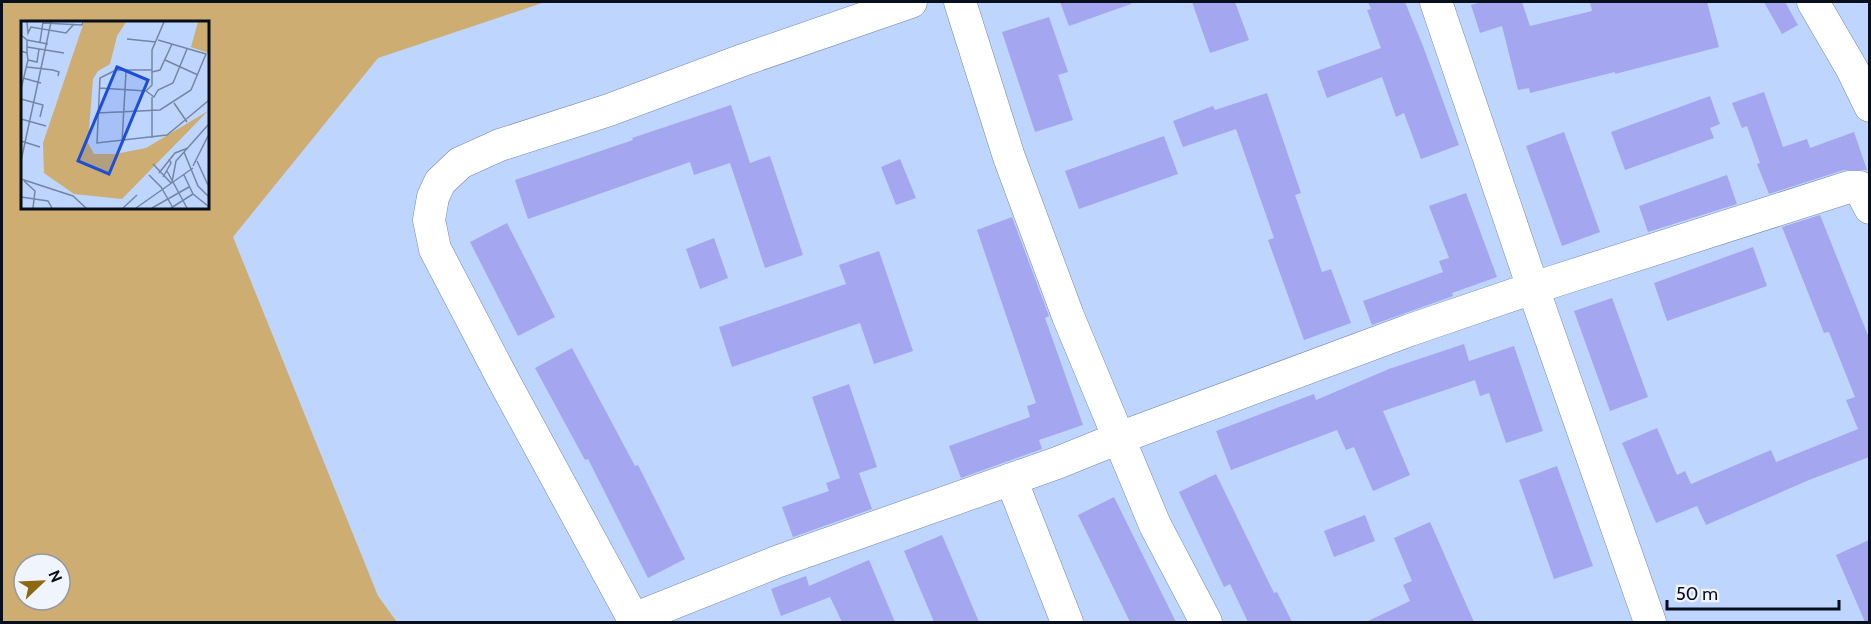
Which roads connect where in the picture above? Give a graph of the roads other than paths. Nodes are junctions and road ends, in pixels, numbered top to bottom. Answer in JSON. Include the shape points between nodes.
{"nodes":[{"id":1,"x":911,"y":2,"type":"edge"},
{"id":2,"x":960,"y":2,"type":"edge"},
{"id":3,"x":1436,"y":2,"type":"edge"},
{"id":4,"x":1813,"y":2,"type":"edge"},
{"id":5,"x":1869,"y":106,"type":"edge"},
{"id":6,"x":1869,"y":208,"type":"edge"},
{"id":7,"x":1533,"y":288,"type":"junction"},
{"id":8,"x":1119,"y":438,"type":"junction"},
{"id":9,"x":1011,"y":479,"type":"junction"},
{"id":10,"x":634,"y":621,"type":"edge"},
{"id":11,"x":1067,"y":622,"type":"edge"},
{"id":12,"x":1206,"y":622,"type":"edge"},
{"id":13,"x":1650,"y":622,"type":"edge"}],
"edges":[{"from":1,"to":10,"type":"street","via":[[500,145],[460,163],[440,182],[433,197],[429,220],[435,249]]},
{"from":2,"to":8,"type":"street","via":[[1009,157],[1068,316]]},
{"from":3,"to":7,"type":"street"},
{"from":4,"to":5,"type":"street"},
{"from":6,"to":7,"type":"street","via":[[1859,187],[1849,187]]},
{"from":7,"to":8,"type":"street"},
{"from":7,"to":13,"type":"street"},
{"from":8,"to":9,"type":"street"},
{"from":8,"to":12,"type":"street","via":[[1155,525]]},
{"from":9,"to":10,"type":"street","via":[[780,561]]},
{"from":9,"to":11,"type":"street"}]}
